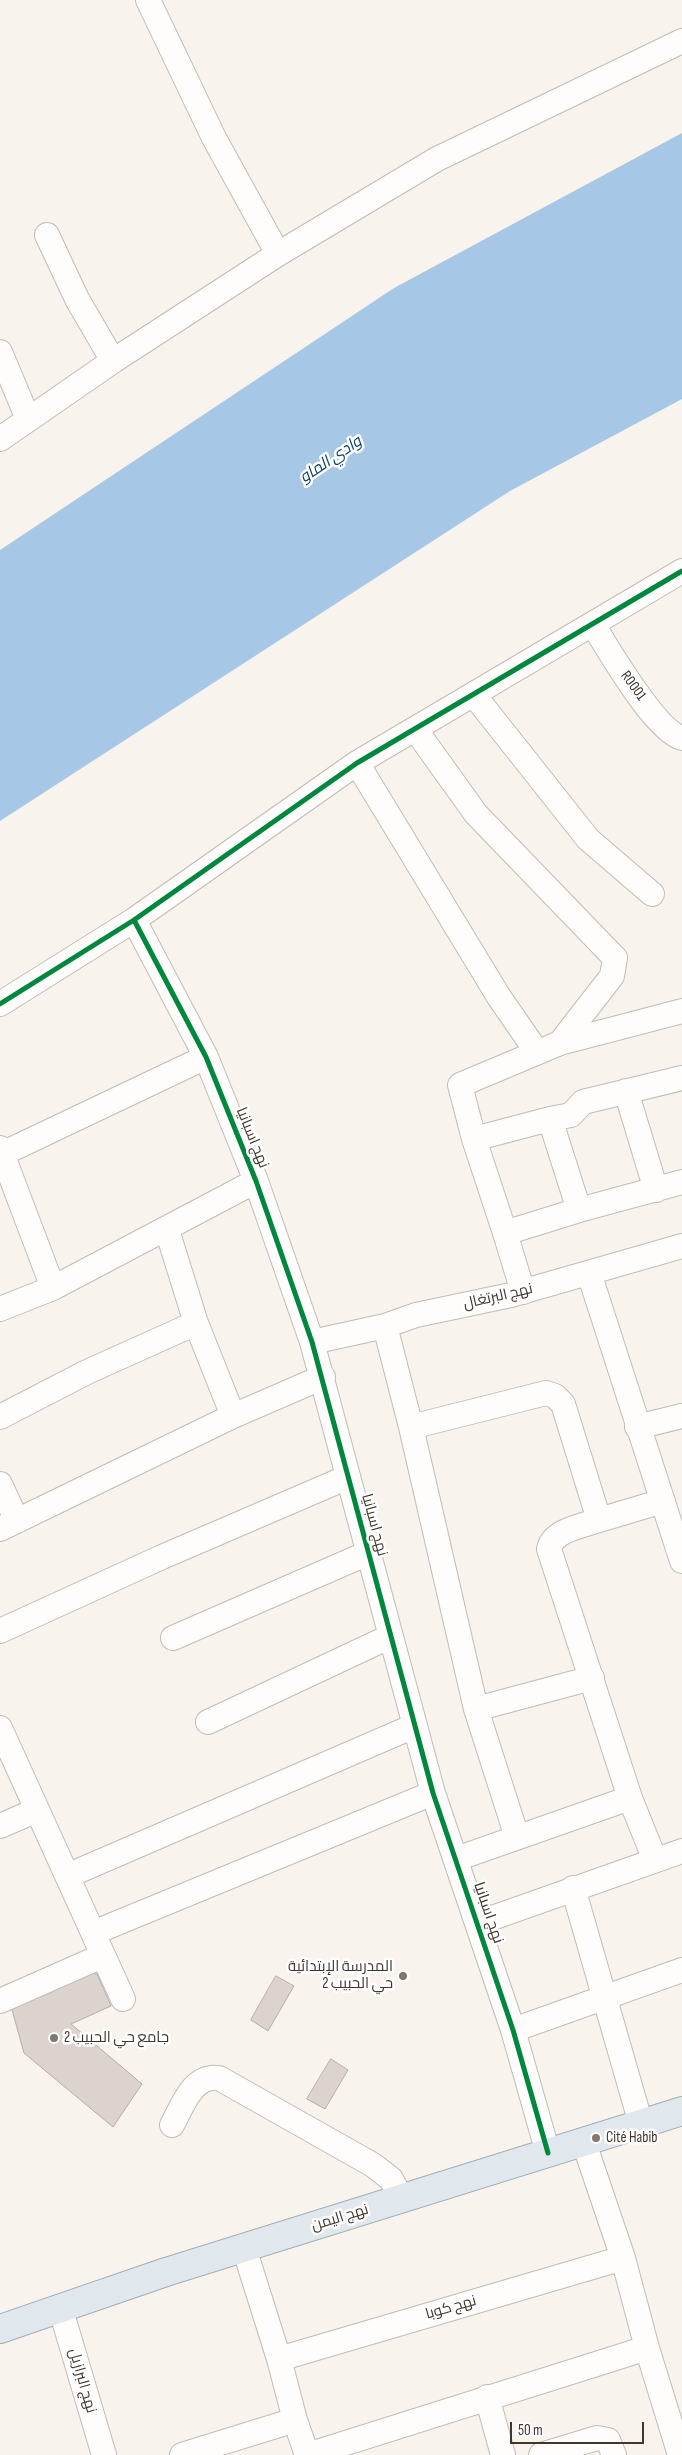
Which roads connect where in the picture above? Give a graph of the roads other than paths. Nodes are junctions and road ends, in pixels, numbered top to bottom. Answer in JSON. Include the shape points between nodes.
{"nodes":[{"id":1,"x":148,"y":0,"type":"edge"},
{"id":2,"x":682,"y":41,"type":"edge"},
{"id":3,"x":48,"y":235,"type":"dead end"},
{"id":4,"x":278,"y":254,"type":"junction"},
{"id":5,"x":0,"y":352,"type":"edge"},
{"id":6,"x":113,"y":361,"type":"junction"},
{"id":7,"x":28,"y":418,"type":"junction"},
{"id":8,"x":0,"y":439,"type":"edge"},
{"id":9,"x":682,"y":571,"type":"edge"},
{"id":10,"x":593,"y":626,"type":"junction"},
{"id":11,"x":474,"y":695,"type":"junction"},
{"id":12,"x":415,"y":730,"type":"junction"},
{"id":13,"x":682,"y":738,"type":"edge"},
{"id":14,"x":357,"y":763,"type":"junction"},
{"id":15,"x":652,"y":894,"type":"dead end"},
{"id":16,"x":134,"y":920,"type":"junction"},
{"id":17,"x":0,"y":1004,"type":"edge"},
{"id":18,"x":682,"y":1011,"type":"edge"},
{"id":19,"x":560,"y":1043,"type":"junction"},
{"id":20,"x":537,"y":1052,"type":"junction"},
{"id":21,"x":206,"y":1056,"type":"junction"},
{"id":22,"x":682,"y":1078,"type":"edge"},
{"id":23,"x":626,"y":1091,"type":"junction"},
{"id":24,"x":550,"y":1119,"type":"junction"},
{"id":25,"x":474,"y":1139,"type":"junction"},
{"id":26,"x":1,"y":1151,"type":"edge"},
{"id":27,"x":256,"y":1181,"type":"junction"},
{"id":28,"x":682,"y":1182,"type":"edge"},
{"id":29,"x":656,"y":1190,"type":"junction"},
{"id":30,"x":579,"y":1210,"type":"junction"},
{"id":31,"x":167,"y":1230,"type":"junction"},
{"id":32,"x":505,"y":1233,"type":"junction"},
{"id":33,"x":682,"y":1246,"type":"edge"},
{"id":34,"x":589,"y":1273,"type":"junction"},
{"id":35,"x":52,"y":1288,"type":"junction"},
{"id":36,"x":523,"y":1292,"type":"junction"},
{"id":37,"x":0,"y":1309,"type":"edge"},
{"id":38,"x":196,"y":1323,"type":"junction"},
{"id":39,"x":385,"y":1326,"type":"junction"},
{"id":40,"x":312,"y":1342,"type":"junction"},
{"id":41,"x":322,"y":1377,"type":"junction"},
{"id":42,"x":233,"y":1416,"type":"junction"},
{"id":43,"x":682,"y":1416,"type":"edge"},
{"id":44,"x":0,"y":1417,"type":"edge"},
{"id":45,"x":410,"y":1427,"type":"junction"},
{"id":46,"x":638,"y":1427,"type":"junction"},
{"id":47,"x":348,"y":1478,"type":"junction"},
{"id":48,"x":0,"y":1484,"type":"edge"},
{"id":49,"x":663,"y":1501,"type":"junction"},
{"id":50,"x":599,"y":1520,"type":"junction"},
{"id":51,"x":9,"y":1525,"type":"edge"},
{"id":52,"x":368,"y":1553,"type":"junction"},
{"id":53,"x":682,"y":1561,"type":"edge"},
{"id":54,"x":0,"y":1631,"type":"edge"},
{"id":55,"x":391,"y":1636,"type":"junction"},
{"id":56,"x":173,"y":1638,"type":"dead end"},
{"id":57,"x":592,"y":1678,"type":"junction"},
{"id":58,"x":476,"y":1710,"type":"junction"},
{"id":59,"x":208,"y":1722,"type":"dead end"},
{"id":60,"x":414,"y":1726,"type":"junction"},
{"id":61,"x":0,"y":1728,"type":"edge"},
{"id":62,"x":433,"y":1792,"type":"junction"},
{"id":63,"x":630,"y":1798,"type":"junction"},
{"id":64,"x":37,"y":1810,"type":"junction"},
{"id":65,"x":0,"y":1826,"type":"edge"},
{"id":66,"x":517,"y":1837,"type":"junction"},
{"id":67,"x":682,"y":1852,"type":"edge"},
{"id":68,"x":456,"y":1859,"type":"junction"},
{"id":69,"x":655,"y":1860,"type":"junction"},
{"id":70,"x":67,"y":1876,"type":"junction"},
{"id":71,"x":573,"y":1888,"type":"junction"},
{"id":72,"x":478,"y":1922,"type":"junction"},
{"id":73,"x":93,"y":1933,"type":"junction"},
{"id":74,"x":102,"y":1956,"type":"junction"},
{"id":75,"x":682,"y":1970,"type":"edge"},
{"id":76,"x":604,"y":1996,"type":"junction"},
{"id":77,"x":1,"y":1997,"type":"edge"},
{"id":78,"x":123,"y":1999,"type":"dead end"},
{"id":79,"x":513,"y":2030,"type":"junction"},
{"id":80,"x":682,"y":2110,"type":"edge"},
{"id":81,"x":641,"y":2124,"type":"junction"},
{"id":82,"x":172,"y":2125,"type":"dead end"},
{"id":83,"x":584,"y":2143,"type":"junction"},
{"id":84,"x":548,"y":2153,"type":"junction"},
{"id":85,"x":402,"y":2199,"type":"junction"},
{"id":86,"x":244,"y":2248,"type":"junction"},
{"id":87,"x":623,"y":2258,"type":"junction"},
{"id":88,"x":60,"y":2307,"type":"junction"},
{"id":89,"x":0,"y":2328,"type":"edge"},
{"id":90,"x":647,"y":2348,"type":"junction"},
{"id":91,"x":279,"y":2359,"type":"junction"},
{"id":92,"x":488,"y":2397,"type":"junction"},
{"id":93,"x":295,"y":2420,"type":"junction"},
{"id":94,"x":104,"y":2455,"type":"edge"},
{"id":95,"x":182,"y":2455,"type":"edge"},
{"id":96,"x":308,"y":2455,"type":"edge"},
{"id":97,"x":503,"y":2455,"type":"edge"},
{"id":98,"x":540,"y":2455,"type":"edge"},
{"id":99,"x":614,"y":2455,"type":"edge"},
{"id":100,"x":680,"y":2455,"type":"edge"}],
"edges":[{"from":1,"to":4,"type":"street","via":[[214,138]]},
{"from":2,"to":4,"type":"street","via":[[437,159]]},
{"from":3,"to":6,"type":"street","via":[[77,300]]},
{"from":4,"to":6,"type":"street"},
{"from":5,"to":7,"type":"street"},
{"from":6,"to":7,"type":"street"},
{"from":7,"to":8,"type":"street"},
{"from":9,"to":10,"type":"street"},
{"from":10,"to":11,"type":"street"},
{"from":10,"to":13,"type":"street","name":"R0001","via":[[641,698],[672,734]]},
{"from":11,"to":12,"type":"street"},
{"from":11,"to":15,"type":"street","via":[[588,840]]},
{"from":12,"to":14,"type":"street"},
{"from":12,"to":19,"type":"street","via":[[476,814],[615,958],[612,976]]},
{"from":14,"to":16,"type":"street"},
{"from":14,"to":20,"type":"street","via":[[499,997]]},
{"from":16,"to":17,"type":"street"},
{"from":16,"to":21,"type":"street","name":"نهج اسبانيا"},
{"from":18,"to":19,"type":"street"},
{"from":19,"to":20,"type":"street"},
{"from":20,"to":25,"type":"street","via":[[460,1085]]},
{"from":21,"to":26,"type":"street"},
{"from":21,"to":27,"type":"street","name":"نهج اسبانيا"},
{"from":22,"to":23,"type":"street"},
{"from":23,"to":24,"type":"street","via":[[583,1102],[571,1115]]},
{"from":23,"to":29,"type":"street"},
{"from":24,"to":25,"type":"street"},
{"from":24,"to":30,"type":"street"},
{"from":25,"to":32,"type":"street"},
{"from":26,"to":35,"type":"street"},
{"from":27,"to":31,"type":"street"},
{"from":27,"to":40,"type":"street","name":"نهج اسبانيا"},
{"from":28,"to":29,"type":"street"},
{"from":29,"to":30,"type":"street"},
{"from":30,"to":32,"type":"street"},
{"from":31,"to":35,"type":"street"},
{"from":31,"to":38,"type":"street"},
{"from":32,"to":36,"type":"street"},
{"from":33,"to":34,"type":"street","name":"نهج البرتغال"},
{"from":34,"to":36,"type":"street","name":"نهج البرتغال"},
{"from":34,"to":46,"type":"street"},
{"from":35,"to":37,"type":"street"},
{"from":36,"to":39,"type":"street","name":"نهج البرتغال"},
{"from":38,"to":42,"type":"street"},
{"from":38,"to":44,"type":"street","via":[[87,1372]]},
{"from":39,"to":40,"type":"street","name":"نهج البرتغال"},
{"from":39,"to":45,"type":"street"},
{"from":40,"to":41,"type":"street","name":"نهج اسبانيا"},
{"from":41,"to":42,"type":"street"},
{"from":41,"to":47,"type":"street","name":"نهج اسبانيا"},
{"from":42,"to":51,"type":"street"},
{"from":43,"to":46,"type":"street"},
{"from":45,"to":50,"type":"street","via":[[546,1393],[555,1396],[563,1404]]},
{"from":45,"to":58,"type":"street"},
{"from":46,"to":49,"type":"street"},
{"from":47,"to":52,"type":"street","name":"نهج اسبانيا"},
{"from":47,"to":54,"type":"street","via":[[162,1557]]},
{"from":48,"to":51,"type":"street"},
{"from":49,"to":50,"type":"street"},
{"from":49,"to":53,"type":"street"},
{"from":50,"to":57,"type":"street","via":[[557,1535],[549,1549]]},
{"from":52,"to":55,"type":"street","name":"نهج اسبانيا"},
{"from":52,"to":56,"type":"street"},
{"from":55,"to":59,"type":"street"},
{"from":55,"to":60,"type":"street","name":"نهج اسبانيا"},
{"from":57,"to":58,"type":"street"},
{"from":57,"to":63,"type":"street"},
{"from":58,"to":66,"type":"street"},
{"from":60,"to":62,"type":"street","name":"نهج اسبانيا"},
{"from":60,"to":70,"type":"street"},
{"from":61,"to":64,"type":"street"},
{"from":62,"to":68,"type":"street","name":"نهج اسبانيا"},
{"from":62,"to":73,"type":"street"},
{"from":63,"to":66,"type":"street"},
{"from":63,"to":69,"type":"street"},
{"from":64,"to":65,"type":"street"},
{"from":64,"to":70,"type":"street"},
{"from":66,"to":68,"type":"street"},
{"from":67,"to":69,"type":"street"},
{"from":68,"to":72,"type":"street","name":"نهج اسبانيا"},
{"from":69,"to":71,"type":"street"},
{"from":70,"to":73,"type":"street"},
{"from":71,"to":72,"type":"street"},
{"from":71,"to":76,"type":"street"},
{"from":72,"to":79,"type":"street","name":"نهج اسبانيا"},
{"from":73,"to":74,"type":"street"},
{"from":74,"to":77,"type":"street"},
{"from":74,"to":78,"type":"street"},
{"from":75,"to":76,"type":"street"},
{"from":76,"to":79,"type":"street"},
{"from":76,"to":81,"type":"street"},
{"from":79,"to":84,"type":"street","name":"نهج اسبانيا"},
{"from":80,"to":81,"type":"main road","name":"نهج اليمن"},
{"from":81,"to":83,"type":"main road","name":"نهج اليمن"},
{"from":82,"to":85,"type":"street","via":[[196,2084],[207,2078],[220,2078],[374,2165],[391,2180]]},
{"from":83,"to":84,"type":"main road","name":"نهج اليمن"},
{"from":83,"to":87,"type":"street"},
{"from":84,"to":85,"type":"main road","name":"نهج اليمن"},
{"from":85,"to":86,"type":"main road","name":"نهج اليمن"},
{"from":86,"to":88,"type":"main road","name":"نهج اليمن"},
{"from":86,"to":91,"type":"street"},
{"from":87,"to":90,"type":"street"},
{"from":87,"to":91,"type":"street","name":"نهج كوبا"},
{"from":88,"to":89,"type":"main road","name":"نهج اليمن"},
{"from":88,"to":94,"type":"street","name":"نهج البرازيل"},
{"from":90,"to":92,"type":"street"},
{"from":90,"to":100,"type":"street"},
{"from":91,"to":93,"type":"street"},
{"from":92,"to":96,"type":"street"},
{"from":92,"to":97,"type":"street"},
{"from":93,"to":95,"type":"street"},
{"from":93,"to":96,"type":"street"},
{"from":98,"to":99,"type":"street","via":[[597,2438],[608,2440]]}]}
